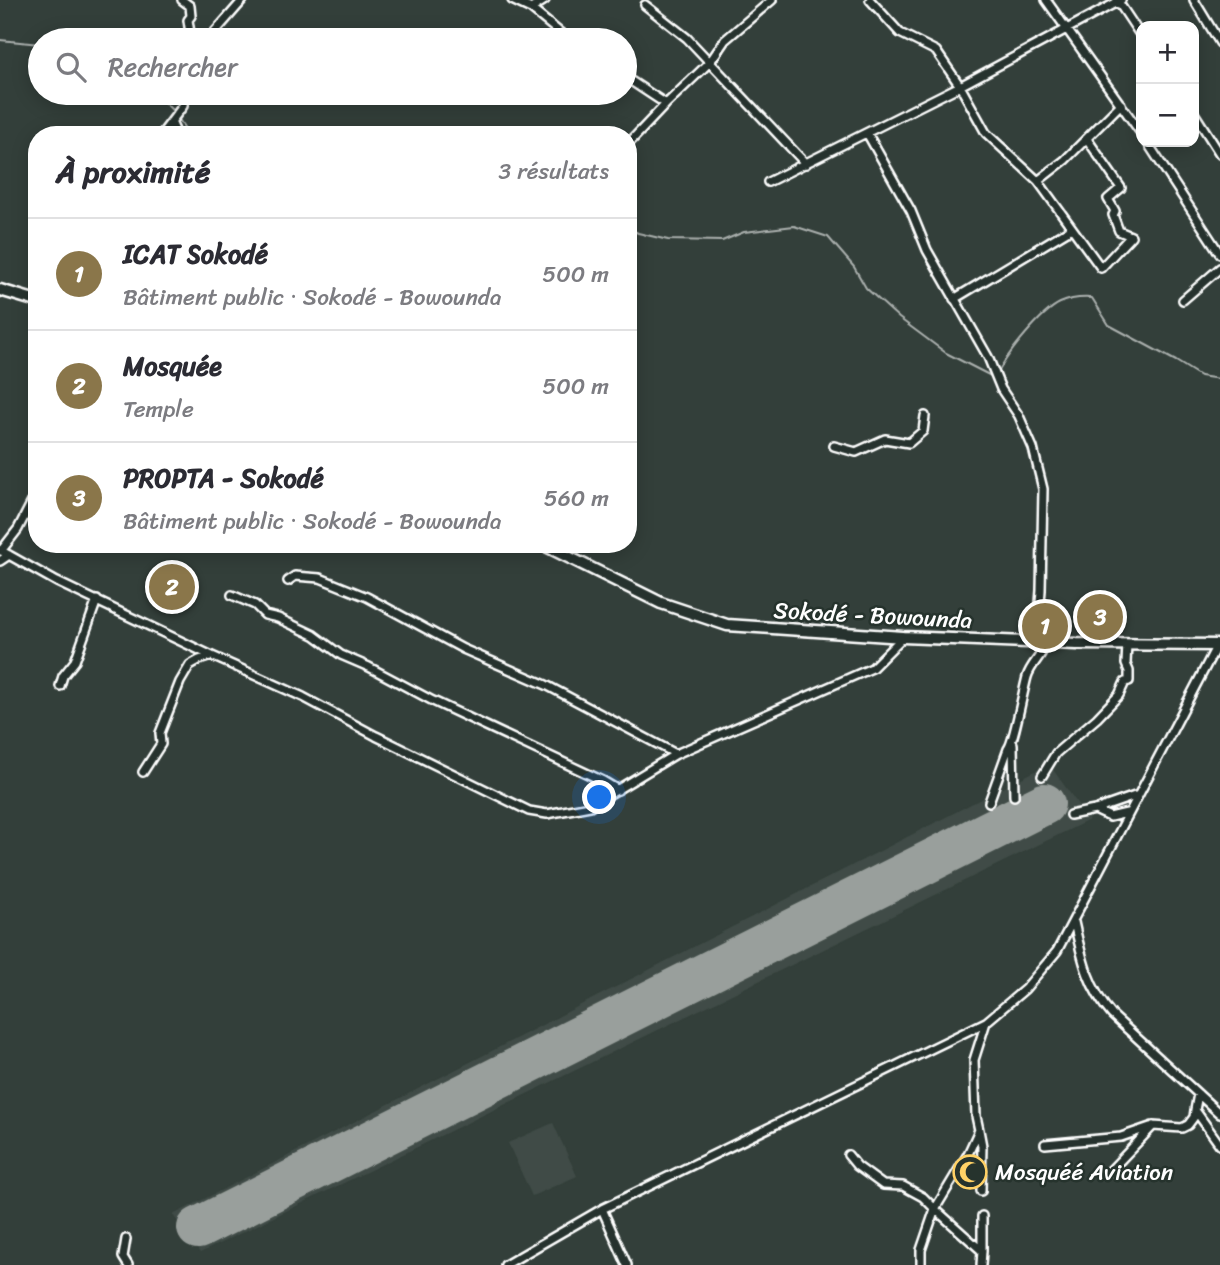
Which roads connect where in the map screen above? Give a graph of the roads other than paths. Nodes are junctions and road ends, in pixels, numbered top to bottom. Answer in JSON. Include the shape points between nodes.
{"nodes":[{"id":1,"x":182,"y":0,"type":"edge"},
{"id":2,"x":243,"y":0,"type":"edge"},
{"id":3,"x":512,"y":0,"type":"edge"},
{"id":4,"x":545,"y":0,"type":"edge"},
{"id":5,"x":772,"y":0,"type":"edge"},
{"id":6,"x":870,"y":0,"type":"edge"},
{"id":7,"x":1046,"y":0,"type":"edge"},
{"id":8,"x":1194,"y":0,"type":"edge"},
{"id":9,"x":1118,"y":1,"type":"edge"},
{"id":10,"x":645,"y":5,"type":"dead end"},
{"id":11,"x":531,"y":9,"type":"junction"},
{"id":12,"x":189,"y":28,"type":"edge"},
{"id":13,"x":218,"y":28,"type":"edge"},
{"id":14,"x":554,"y":28,"type":"edge"},
{"id":15,"x":1136,"y":28,"type":"edge"},
{"id":16,"x":1066,"y":29,"type":"junction"},
{"id":17,"x":1220,"y":43,"type":"edge"},
{"id":18,"x":710,"y":62,"type":"junction"},
{"id":19,"x":637,"y":85,"type":"edge"},
{"id":20,"x":960,"y":86,"type":"junction"},
{"id":21,"x":666,"y":104,"type":"junction"},
{"id":22,"x":1122,"y":104,"type":"junction"},
{"id":23,"x":183,"y":105,"type":"edge"},
{"id":24,"x":1199,"y":121,"type":"edge"},
{"id":25,"x":171,"y":122,"type":"junction"},
{"id":26,"x":1136,"y":125,"type":"edge"},
{"id":27,"x":168,"y":126,"type":"edge"},
{"id":28,"x":173,"y":126,"type":"edge"},
{"id":29,"x":867,"y":133,"type":"junction"},
{"id":30,"x":637,"y":135,"type":"edge"},
{"id":31,"x":1087,"y":139,"type":"junction"},
{"id":32,"x":1150,"y":147,"type":"edge"},
{"id":33,"x":1220,"y":154,"type":"edge"},
{"id":34,"x":806,"y":164,"type":"junction"},
{"id":35,"x":1038,"y":181,"type":"junction"},
{"id":36,"x":768,"y":182,"type":"dead end"},
{"id":37,"x":1072,"y":228,"type":"junction"},
{"id":38,"x":1220,"y":254,"type":"edge"},
{"id":39,"x":1220,"y":268,"type":"edge"},
{"id":40,"x":0,"y":290,"type":"edge"},
{"id":41,"x":28,"y":298,"type":"edge"},
{"id":42,"x":954,"y":299,"type":"junction"},
{"id":43,"x":1183,"y":300,"type":"dead end"},
{"id":44,"x":925,"y":416,"type":"dead end"},
{"id":45,"x":834,"y":446,"type":"dead end"},
{"id":46,"x":28,"y":510,"type":"edge"},
{"id":47,"x":2,"y":547,"type":"edge"},
{"id":48,"x":560,"y":553,"type":"edge"},
{"id":49,"x":9,"y":555,"type":"junction"},
{"id":50,"x":0,"y":561,"type":"edge"},
{"id":51,"x":288,"y":580,"type":"dead end"},
{"id":52,"x":232,"y":595,"type":"dead end"},
{"id":53,"x":97,"y":600,"type":"junction"},
{"id":54,"x":903,"y":637,"type":"junction"},
{"id":55,"x":1041,"y":643,"type":"junction"},
{"id":56,"x":1127,"y":644,"type":"junction"},
{"id":57,"x":1218,"y":645,"type":"edge"},
{"id":58,"x":212,"y":656,"type":"junction"},
{"id":59,"x":60,"y":686,"type":"dead end"},
{"id":60,"x":1013,"y":743,"type":"junction"},
{"id":61,"x":676,"y":754,"type":"junction"},
{"id":62,"x":143,"y":772,"type":"dead end"},
{"id":63,"x":1042,"y":776,"type":"dead end"},
{"id":64,"x":618,"y":790,"type":"junction"},
{"id":65,"x":1014,"y":796,"type":"dead end"},
{"id":66,"x":1136,"y":796,"type":"junction"},
{"id":67,"x":989,"y":802,"type":"dead end"},
{"id":68,"x":1095,"y":810,"type":"junction"},
{"id":69,"x":1127,"y":813,"type":"junction"},
{"id":70,"x":1070,"y":815,"type":"dead end"},
{"id":71,"x":1074,"y":922,"type":"junction"},
{"id":72,"x":986,"y":1021,"type":"junction"},
{"id":73,"x":1198,"y":1094,"type":"junction"},
{"id":74,"x":1195,"y":1110,"type":"junction"},
{"id":75,"x":1220,"y":1114,"type":"edge"},
{"id":76,"x":1153,"y":1126,"type":"junction"},
{"id":77,"x":979,"y":1130,"type":"junction"},
{"id":78,"x":1045,"y":1144,"type":"dead end"},
{"id":79,"x":1220,"y":1145,"type":"edge"},
{"id":80,"x":848,"y":1155,"type":"dead end"},
{"id":81,"x":1110,"y":1171,"type":"dead end"},
{"id":82,"x":981,"y":1191,"type":"dead end"},
{"id":83,"x":602,"y":1209,"type":"junction"},
{"id":84,"x":935,"y":1209,"type":"junction"},
{"id":85,"x":982,"y":1216,"type":"dead end"},
{"id":86,"x":126,"y":1239,"type":"dead end"},
{"id":87,"x":982,"y":1251,"type":"junction"},
{"id":88,"x":128,"y":1265,"type":"edge"},
{"id":89,"x":505,"y":1265,"type":"edge"},
{"id":90,"x":626,"y":1265,"type":"edge"},
{"id":91,"x":921,"y":1265,"type":"edge"},
{"id":92,"x":981,"y":1265,"type":"edge"}],
"edges":[{"from":1,"to":12,"type":"street","via":[[190,6]]},
{"from":2,"to":13,"type":"street"},
{"from":3,"to":11,"type":"street"},
{"from":4,"to":11,"type":"street"},
{"from":5,"to":18,"type":"street","via":[[725,40]]},
{"from":6,"to":20,"type":"street","via":[[900,33],[936,51]]},
{"from":7,"to":16,"type":"street"},
{"from":8,"to":17,"type":"street"},
{"from":9,"to":15,"type":"street"},
{"from":9,"to":16,"type":"street"},
{"from":10,"to":18,"type":"street"},
{"from":11,"to":14,"type":"street"},
{"from":16,"to":20,"type":"street"},
{"from":16,"to":22,"type":"street"},
{"from":18,"to":21,"type":"street"},
{"from":18,"to":34,"type":"street"},
{"from":19,"to":21,"type":"street"},
{"from":20,"to":29,"type":"street"},
{"from":20,"to":35,"type":"street","via":[[986,133]]},
{"from":21,"to":30,"type":"street"},
{"from":22,"to":26,"type":"street"},
{"from":22,"to":31,"type":"street"},
{"from":23,"to":25,"type":"street"},
{"from":24,"to":33,"type":"street"},
{"from":25,"to":27,"type":"street"},
{"from":25,"to":28,"type":"street"},
{"from":29,"to":34,"type":"street"},
{"from":29,"to":42,"type":"street"},
{"from":31,"to":35,"type":"street"},
{"from":31,"to":37,"type":"street","via":[[1121,188],[1108,199],[1119,231],[1131,236],[1101,268]]},
{"from":32,"to":38,"type":"street"},
{"from":34,"to":36,"type":"street"},
{"from":35,"to":37,"type":"street"},
{"from":37,"to":42,"type":"street"},
{"from":39,"to":43,"type":"street"},
{"from":40,"to":41,"type":"main road"},
{"from":42,"to":55,"type":"street","via":[[1033,448],[1043,489]]},
{"from":44,"to":45,"type":"street","via":[[923,430],[909,443],[885,439],[856,452]]},
{"from":46,"to":47,"type":"street"},
{"from":47,"to":49,"type":"street"},
{"from":48,"to":54,"type":"main road","name":"Sokodé - Bowounda","via":[[661,603],[727,625]]},
{"from":49,"to":50,"type":"street"},
{"from":49,"to":53,"type":"street"},
{"from":51,"to":61,"type":"street","via":[[295,576],[320,578],[368,597]]},
{"from":52,"to":64,"type":"street","via":[[265,615],[314,635],[341,655]]},
{"from":53,"to":58,"type":"street"},
{"from":53,"to":59,"type":"street","via":[[75,661]]},
{"from":54,"to":55,"type":"main road","name":"Sokodé - Bowounda"},
{"from":54,"to":61,"type":"street","via":[[872,668]]},
{"from":55,"to":56,"type":"main road","name":"Sokodé - Bowounda"},
{"from":55,"to":60,"type":"street","via":[[1045,649],[1030,667]]},
{"from":56,"to":57,"type":"main road","name":"Sokodé - Bowounda"},
{"from":56,"to":63,"type":"street","via":[[1129,681],[1097,718],[1056,753]]},
{"from":57,"to":66,"type":"street"},
{"from":58,"to":62,"type":"street","via":[[190,665],[162,724],[161,744]]},
{"from":58,"to":64,"type":"street","via":[[529,811],[547,814],[590,806]]},
{"from":60,"to":65,"type":"street"},
{"from":60,"to":67,"type":"street"},
{"from":61,"to":64,"type":"street"},
{"from":66,"to":68,"type":"street"},
{"from":66,"to":69,"type":"street"},
{"from":68,"to":69,"type":"street","via":[[1110,817]]},
{"from":68,"to":70,"type":"street"},
{"from":69,"to":71,"type":"street"},
{"from":71,"to":72,"type":"street","via":[[1025,989]]},
{"from":71,"to":73,"type":"street","via":[[1097,998]]},
{"from":72,"to":77,"type":"street","via":[[975,1060]]},
{"from":72,"to":83,"type":"street"},
{"from":73,"to":74,"type":"street"},
{"from":73,"to":75,"type":"street"},
{"from":74,"to":76,"type":"street","via":[[1182,1128]]},
{"from":74,"to":79,"type":"street"},
{"from":76,"to":78,"type":"street","via":[[1121,1137]]},
{"from":76,"to":81,"type":"street"},
{"from":77,"to":82,"type":"street"},
{"from":77,"to":84,"type":"street"},
{"from":80,"to":84,"type":"street","via":[[883,1185],[903,1186]]},
{"from":83,"to":89,"type":"street"},
{"from":83,"to":90,"type":"street"},
{"from":84,"to":87,"type":"street"},
{"from":84,"to":91,"type":"street","via":[[921,1250]]},
{"from":85,"to":87,"type":"street"},
{"from":86,"to":88,"type":"street","via":[[123,1257]]},
{"from":87,"to":92,"type":"street"}]}
